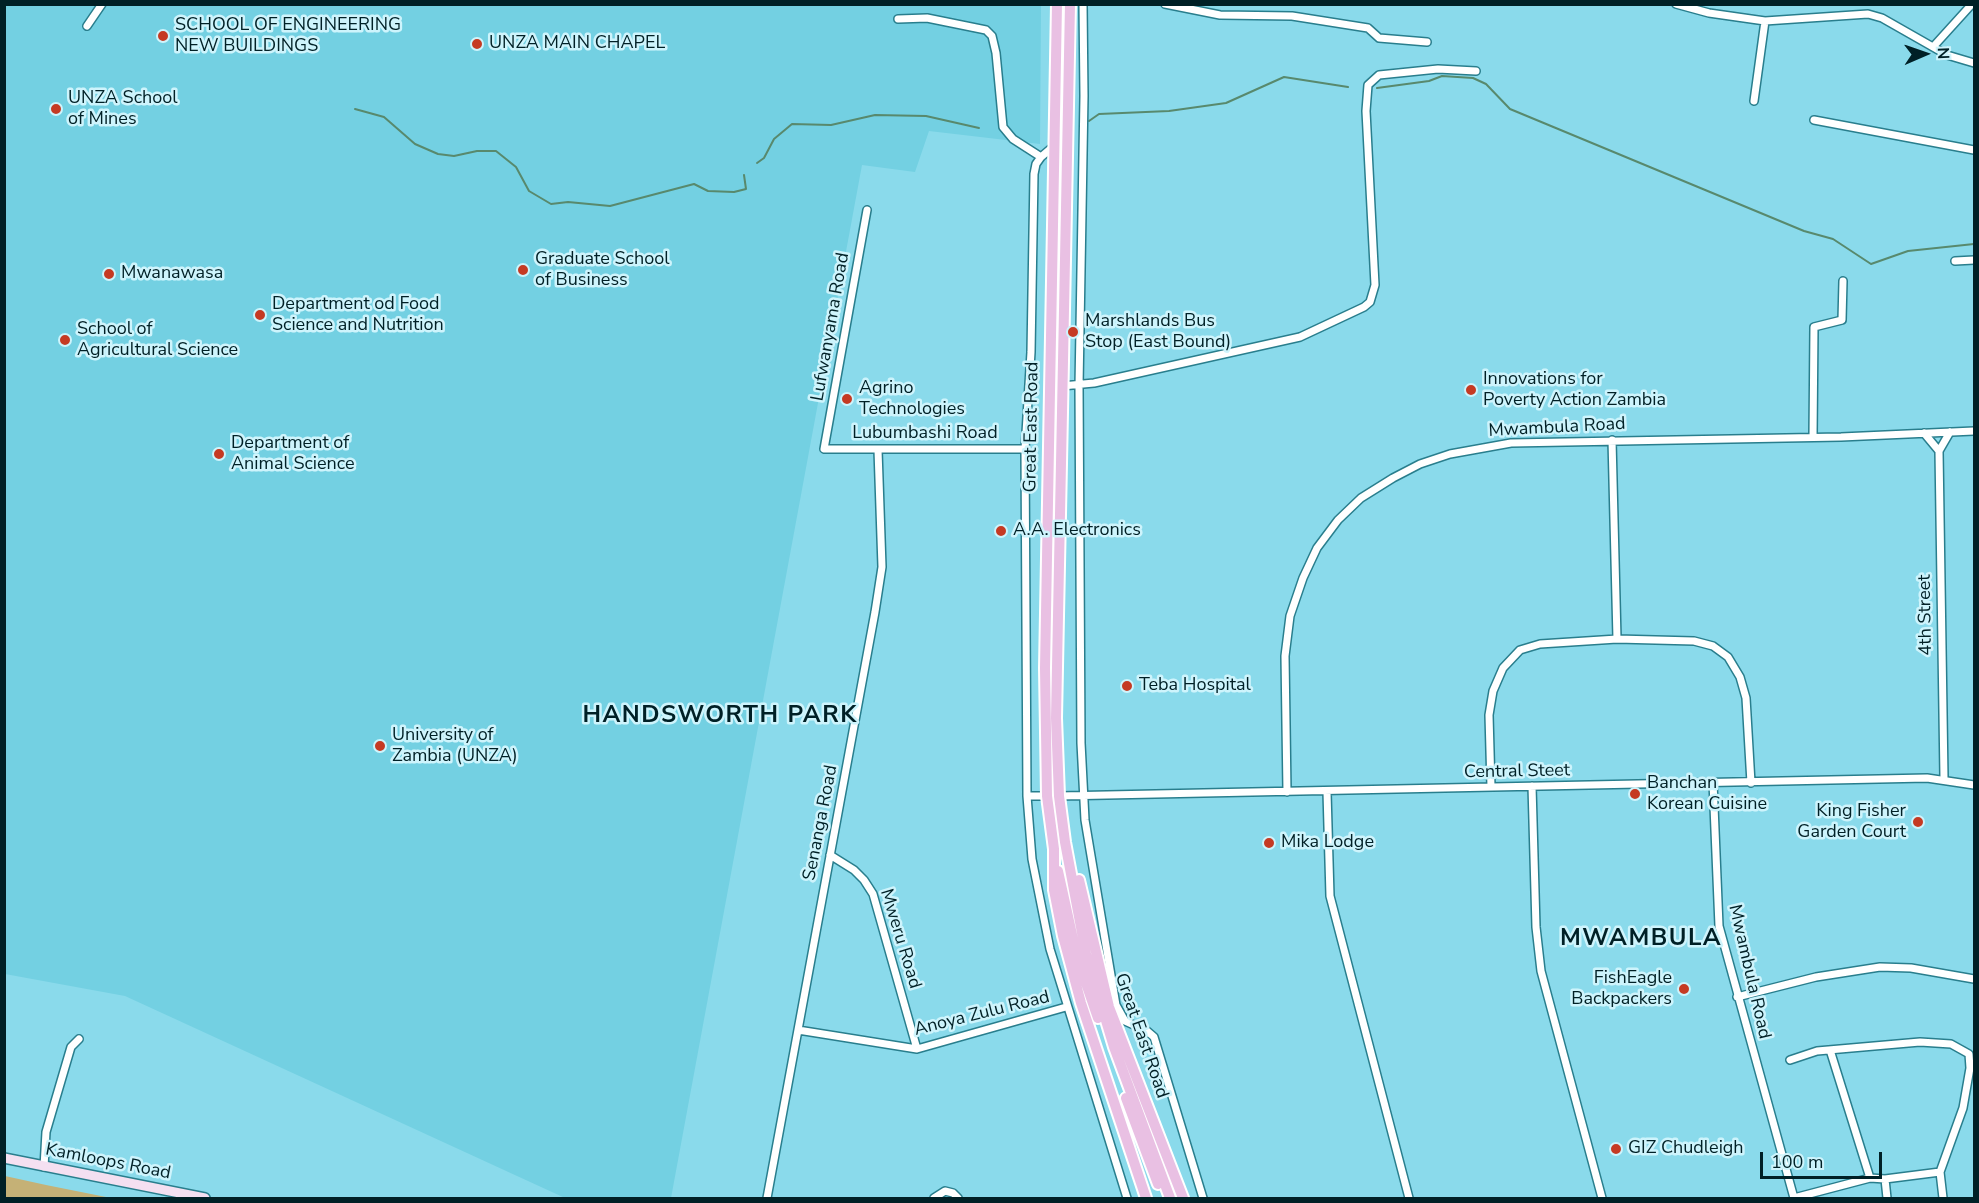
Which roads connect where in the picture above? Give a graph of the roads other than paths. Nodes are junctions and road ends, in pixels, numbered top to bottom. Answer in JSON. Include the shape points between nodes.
{"nodes":[{"id":1,"x":102,"y":4,"type":"edge"},
{"id":2,"x":1057,"y":4,"type":"edge"},
{"id":3,"x":1070,"y":4,"type":"edge"},
{"id":4,"x":1083,"y":4,"type":"edge"},
{"id":5,"x":1165,"y":4,"type":"edge"},
{"id":6,"x":1676,"y":4,"type":"edge"},
{"id":7,"x":1972,"y":4,"type":"edge"},
{"id":8,"x":898,"y":18,"type":"dead end"},
{"id":9,"x":1765,"y":21,"type":"junction"},
{"id":10,"x":87,"y":26,"type":"dead end"},
{"id":11,"x":1427,"y":42,"type":"dead end"},
{"id":12,"x":1933,"y":47,"type":"junction"},
{"id":13,"x":1974,"y":63,"type":"edge"},
{"id":14,"x":1476,"y":71,"type":"dead end"},
{"id":15,"x":1754,"y":101,"type":"dead end"},
{"id":16,"x":1815,"y":120,"type":"dead end"},
{"id":17,"x":1055,"y":145,"type":"junction"},
{"id":18,"x":1974,"y":150,"type":"edge"},
{"id":19,"x":1041,"y":157,"type":"junction"},
{"id":20,"x":867,"y":210,"type":"dead end"},
{"id":21,"x":1974,"y":260,"type":"edge"},
{"id":22,"x":1955,"y":261,"type":"dead end"},
{"id":23,"x":1843,"y":281,"type":"dead end"},
{"id":24,"x":1062,"y":386,"type":"junction"},
{"id":25,"x":1079,"y":386,"type":"junction"},
{"id":26,"x":1974,"y":431,"type":"edge"},
{"id":27,"x":1950,"y":432,"type":"junction"},
{"id":28,"x":1924,"y":433,"type":"junction"},
{"id":29,"x":1813,"y":437,"type":"junction"},
{"id":30,"x":1612,"y":440,"type":"junction"},
{"id":31,"x":824,"y":449,"type":"joint"},
{"id":32,"x":1025,"y":449,"type":"junction"},
{"id":33,"x":878,"y":450,"type":"junction"},
{"id":34,"x":1939,"y":451,"type":"junction"},
{"id":35,"x":1617,"y":639,"type":"junction"},
{"id":36,"x":1944,"y":778,"type":"junction"},
{"id":37,"x":1713,"y":782,"type":"junction"},
{"id":38,"x":1751,"y":783,"type":"junction"},
{"id":39,"x":1974,"y":785,"type":"edge"},
{"id":40,"x":1532,"y":786,"type":"junction"},
{"id":41,"x":1491,"y":787,"type":"junction"},
{"id":42,"x":1287,"y":792,"type":"junction"},
{"id":43,"x":1327,"y":792,"type":"junction"},
{"id":44,"x":1083,"y":794,"type":"junction"},
{"id":45,"x":1027,"y":796,"type":"junction"},
{"id":46,"x":1047,"y":796,"type":"junction"},
{"id":47,"x":1059,"y":796,"type":"junction"},
{"id":48,"x":1066,"y":846,"type":"junction"},
{"id":49,"x":1054,"y":849,"type":"junction"},
{"id":50,"x":830,"y":855,"type":"junction"},
{"id":51,"x":1974,"y":979,"type":"edge"},
{"id":52,"x":1737,"y":997,"type":"junction"},
{"id":53,"x":1066,"y":1007,"type":"junction"},
{"id":54,"x":798,"y":1030,"type":"junction"},
{"id":55,"x":79,"y":1039,"type":"dead end"},
{"id":56,"x":917,"y":1049,"type":"junction"},
{"id":57,"x":1830,"y":1050,"type":"junction"},
{"id":58,"x":1790,"y":1060,"type":"dead end"},
{"id":59,"x":4,"y":1158,"type":"edge"},
{"id":60,"x":44,"y":1167,"type":"junction"},
{"id":61,"x":1940,"y":1172,"type":"junction"},
{"id":62,"x":1870,"y":1179,"type":"junction"},
{"id":63,"x":1885,"y":1179,"type":"junction"},
{"id":64,"x":205,"y":1198,"type":"edge"},
{"id":65,"x":767,"y":1198,"type":"edge"},
{"id":66,"x":934,"y":1198,"type":"edge"},
{"id":67,"x":958,"y":1198,"type":"edge"},
{"id":68,"x":1127,"y":1198,"type":"edge"},
{"id":69,"x":1146,"y":1198,"type":"edge"},
{"id":70,"x":1163,"y":1198,"type":"edge"},
{"id":71,"x":1170,"y":1198,"type":"edge"},
{"id":72,"x":1183,"y":1198,"type":"edge"},
{"id":73,"x":1203,"y":1198,"type":"edge"},
{"id":74,"x":1409,"y":1198,"type":"edge"},
{"id":75,"x":1602,"y":1198,"type":"edge"},
{"id":76,"x":1794,"y":1198,"type":"edge"},
{"id":77,"x":1887,"y":1198,"type":"edge"},
{"id":78,"x":1943,"y":1198,"type":"edge"}],
"edges":[{"from":1,"to":10,"type":"street"},
{"from":2,"to":17,"type":"main road","name":"Great East Road"},
{"from":3,"to":24,"type":"main road","name":"Great East Road"},
{"from":4,"to":25,"type":"street"},
{"from":5,"to":11,"type":"street","via":[[1221,15],[1292,16],[1368,28],[1379,38]]},
{"from":6,"to":9,"type":"street"},
{"from":7,"to":12,"type":"street"},
{"from":8,"to":19,"type":"street","via":[[927,18],[986,30],[992,36],[996,53],[1003,127],[1012,139]]},
{"from":9,"to":12,"type":"street","via":[[1868,14]]},
{"from":9,"to":15,"type":"street"},
{"from":12,"to":13,"type":"street"},
{"from":14,"to":25,"type":"street","via":[[1438,69],[1379,75],[1368,86],[1375,285],[1370,302],[1300,337]]},
{"from":16,"to":18,"type":"street"},
{"from":17,"to":19,"type":"street"},
{"from":17,"to":46,"type":"main road","name":"Great East Road","via":[[1045,668]]},
{"from":19,"to":32,"type":"street","via":[[1034,174]]},
{"from":20,"to":31,"type":"street","name":"Lufwanyama Road"},
{"from":21,"to":22,"type":"street"},
{"from":23,"to":29,"type":"street","via":[[1842,320],[1814,327]]},
{"from":24,"to":25,"type":"street"},
{"from":24,"to":47,"type":"main road","name":"Great East Road","via":[[1056,718]]},
{"from":25,"to":44,"type":"street"},
{"from":26,"to":27,"type":"street","name":"Mwambula Road"},
{"from":27,"to":28,"type":"street","name":"Mwambula Road"},
{"from":27,"to":34,"type":"street"},
{"from":28,"to":29,"type":"street","name":"Mwambula Road"},
{"from":28,"to":34,"type":"street"},
{"from":29,"to":30,"type":"street","name":"Mwambula Road"},
{"from":30,"to":35,"type":"street"},
{"from":30,"to":42,"type":"street","name":"Mwambula Road","via":[[1511,443],[1450,454],[1393,478],[1360,498],[1338,520],[1312,558],[1290,616],[1285,656]]},
{"from":31,"to":33,"type":"street","name":"Lubumbashi Road"},
{"from":32,"to":33,"type":"street","name":"Lubumbashi Road"},
{"from":32,"to":45,"type":"street"},
{"from":33,"to":50,"type":"street","name":"Senanga Road","via":[[882,567]]},
{"from":34,"to":36,"type":"street","name":"4th Street"},
{"from":35,"to":38,"type":"street","via":[[1694,641],[1713,646],[1728,657],[1746,698]]},
{"from":35,"to":41,"type":"street","via":[[1540,644],[1520,650],[1503,668],[1492,691],[1489,715]]},
{"from":36,"to":38,"type":"street","name":"Central Steet"},
{"from":36,"to":39,"type":"street","name":"Central Steet"},
{"from":37,"to":38,"type":"street","name":"Central Steet"},
{"from":37,"to":40,"type":"street","name":"Central Steet"},
{"from":37,"to":52,"type":"street","name":"Mwambula Road","via":[[1719,926]]},
{"from":40,"to":41,"type":"street","name":"Central Steet"},
{"from":40,"to":75,"type":"street","via":[[1541,971]]},
{"from":41,"to":43,"type":"street","name":"Central Steet"},
{"from":42,"to":43,"type":"street","name":"Central Steet"},
{"from":42,"to":44,"type":"street","name":"Central Steet"},
{"from":43,"to":74,"type":"street","via":[[1330,896]]},
{"from":44,"to":47,"type":"street","name":"Central Steet"},
{"from":44,"to":73,"type":"street","via":[[1116,1005],[1125,1022],[1154,1037]]},
{"from":45,"to":46,"type":"street"},
{"from":45,"to":53,"type":"street","via":[[1041,908]]},
{"from":46,"to":49,"type":"main road","name":"Great East Road"},
{"from":47,"to":48,"type":"main road","name":"Great East Road"},
{"from":48,"to":71,"type":"main road","name":"Great East Road","via":[[1086,954],[1114,1047]]},
{"from":48,"to":72,"type":"main road","name":"Great East Road","via":[[1080,884],[1109,1007]]},
{"from":49,"to":69,"type":"main road","name":"Great East Road","via":[[1054,890],[1071,967]]},
{"from":49,"to":70,"type":"main road","name":"Great East Road","via":[[1077,957]]},
{"from":50,"to":54,"type":"street","name":"Senanga Road"},
{"from":50,"to":56,"type":"street","name":"Mweru Road","via":[[854,870],[873,894]]},
{"from":51,"to":52,"type":"street","via":[[1880,967],[1816,977]]},
{"from":52,"to":76,"type":"street","name":"Mwambula Road"},
{"from":53,"to":56,"type":"street","name":"Anoya Zulu Road"},
{"from":53,"to":68,"type":"street"},
{"from":54,"to":56,"type":"street","name":"Anoya Zulu Road"},
{"from":54,"to":65,"type":"street","name":"Senanga Road"},
{"from":55,"to":60,"type":"street","via":[[71,1047],[56,1095],[46,1132]]},
{"from":57,"to":58,"type":"street"},
{"from":57,"to":61,"type":"street","via":[[1920,1042],[1951,1044],[1970,1054],[1963,1108]]},
{"from":57,"to":62,"type":"street"},
{"from":59,"to":60,"type":"main road","name":"Kamloops Road"},
{"from":60,"to":64,"type":"main road","name":"Kamloops Road"},
{"from":61,"to":63,"type":"street"},
{"from":61,"to":78,"type":"street"},
{"from":62,"to":63,"type":"street"},
{"from":62,"to":76,"type":"street"},
{"from":63,"to":77,"type":"street"},
{"from":66,"to":67,"type":"street","via":[[945,1191]]}]}
